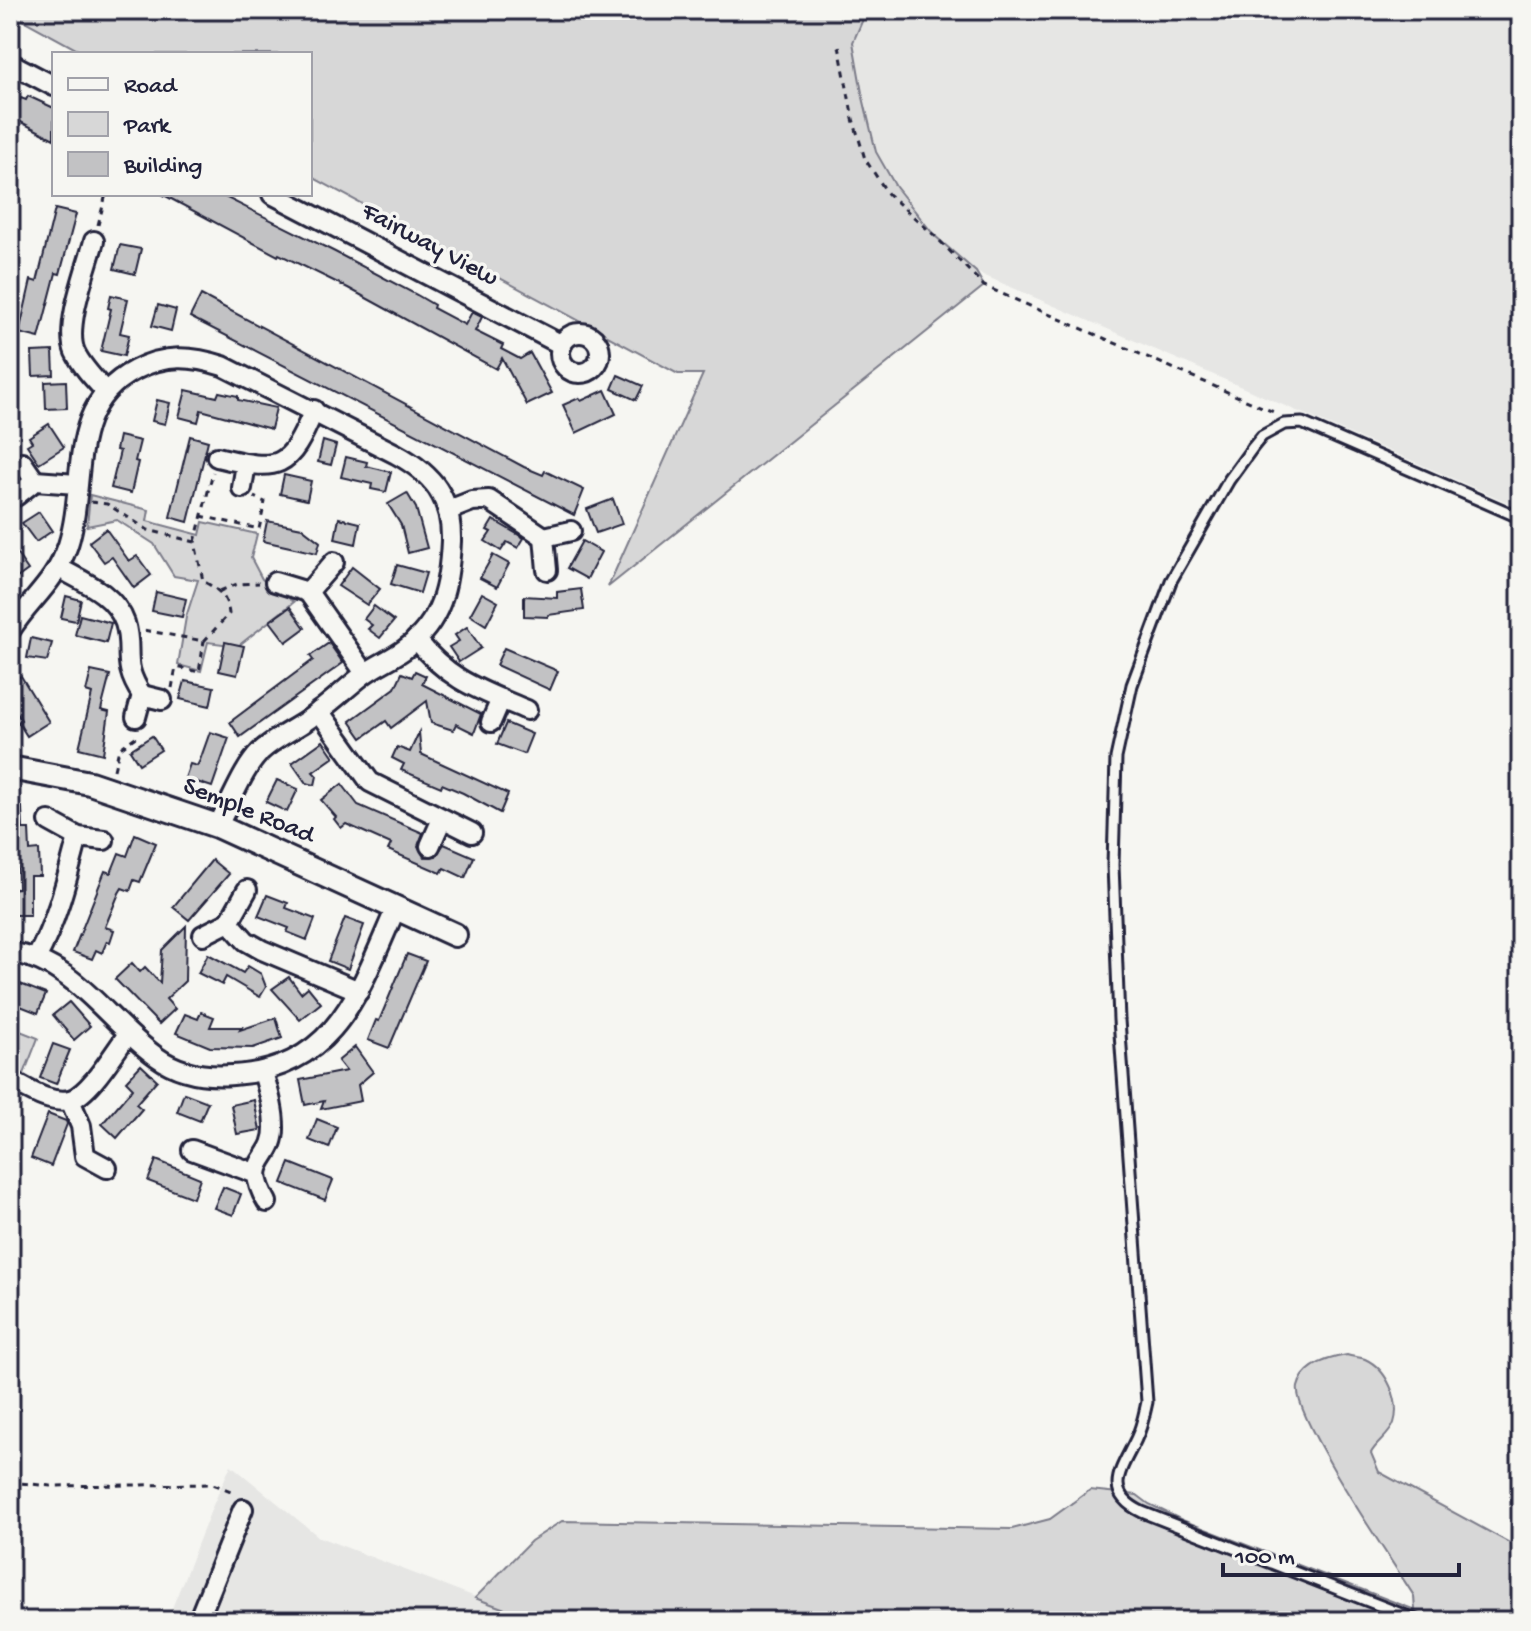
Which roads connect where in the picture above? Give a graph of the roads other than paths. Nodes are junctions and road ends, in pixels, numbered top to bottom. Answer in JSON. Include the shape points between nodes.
{"nodes":[{"id":1,"x":10,"y":63,"type":"edge"},
{"id":2,"x":52,"y":85,"type":"edge"},
{"id":3,"x":276,"y":196,"type":"edge"},
{"id":4,"x":94,"y":241,"type":"road end"},
{"id":5,"x":85,"y":274,"type":"junction"},
{"id":6,"x":105,"y":280,"type":"dead end"},
{"id":7,"x":562,"y":345,"type":"dead end"},
{"id":8,"x":106,"y":392,"type":"junction"},
{"id":9,"x":314,"y":410,"type":"junction"},
{"id":10,"x":217,"y":457,"type":"road end"},
{"id":11,"x":22,"y":462,"type":"dead end"},
{"id":12,"x":246,"y":464,"type":"junction"},
{"id":13,"x":35,"y":481,"type":"junction"},
{"id":14,"x":242,"y":488,"type":"road end"},
{"id":15,"x":76,"y":492,"type":"junction"},
{"id":16,"x":16,"y":496,"type":"dead end"},
{"id":17,"x":449,"y":510,"type":"junction"},
{"id":18,"x":1521,"y":518,"type":"edge"},
{"id":19,"x":571,"y":531,"type":"dead end"},
{"id":20,"x":544,"y":537,"type":"junction"},
{"id":21,"x":334,"y":562,"type":"dead end"},
{"id":22,"x":59,"y":568,"type":"junction"},
{"id":23,"x":547,"y":570,"type":"dead end"},
{"id":24,"x":275,"y":582,"type":"road end"},
{"id":25,"x":308,"y":592,"type":"junction"},
{"id":26,"x":10,"y":631,"type":"edge"},
{"id":27,"x":416,"y":639,"type":"junction"},
{"id":28,"x":365,"y":673,"type":"junction"},
{"id":29,"x":142,"y":695,"type":"junction"},
{"id":30,"x":166,"y":697,"type":"road end"},
{"id":31,"x":501,"y":699,"type":"junction"},
{"id":32,"x":527,"y":710,"type":"dead end"},
{"id":33,"x":319,"y":711,"type":"junction"},
{"id":34,"x":135,"y":721,"type":"road end"},
{"id":35,"x":491,"y":722,"type":"dead end"},
{"id":36,"x":10,"y":768,"type":"edge"},
{"id":37,"x":442,"y":819,"type":"junction"},
{"id":38,"x":49,"y":821,"type":"dead end"},
{"id":39,"x":217,"y":826,"type":"junction"},
{"id":40,"x":472,"y":833,"type":"dead end"},
{"id":41,"x":78,"y":837,"type":"junction"},
{"id":42,"x":104,"y":840,"type":"dead end"},
{"id":43,"x":430,"y":846,"type":"dead end"},
{"id":44,"x":247,"y":890,"type":"dead end"},
{"id":45,"x":396,"y":908,"type":"junction"},
{"id":46,"x":229,"y":922,"type":"junction"},
{"id":47,"x":203,"y":935,"type":"dead end"},
{"id":48,"x":455,"y":935,"type":"dead end"},
{"id":49,"x":10,"y":952,"type":"edge"},
{"id":50,"x":36,"y":959,"type":"junction"},
{"id":51,"x":359,"y":991,"type":"junction"},
{"id":52,"x":128,"y":1034,"type":"junction"},
{"id":53,"x":263,"y":1072,"type":"junction"},
{"id":54,"x":10,"y":1080,"type":"edge"},
{"id":55,"x":70,"y":1100,"type":"junction"},
{"id":56,"x":192,"y":1150,"type":"dead end"},
{"id":57,"x":107,"y":1168,"type":"dead end"},
{"id":58,"x":257,"y":1174,"type":"junction"},
{"id":59,"x":267,"y":1202,"type":"dead end"},
{"id":60,"x":243,"y":1509,"type":"road end"},
{"id":61,"x":198,"y":1621,"type":"edge"},
{"id":62,"x":1419,"y":1621,"type":"edge"}],
"edges":[{"from":1,"to":2,"type":"street"},
{"from":3,"to":7,"type":"street","name":"Fairway View"},
{"from":4,"to":5,"type":"street"},
{"from":5,"to":6,"type":"street"},
{"from":5,"to":8,"type":"street","via":[[73,321],[74,350]]},
{"from":8,"to":9,"type":"street","via":[[151,362],[197,358]]},
{"from":8,"to":15,"type":"street","via":[[83,438]]},
{"from":9,"to":12,"type":"street","via":[[290,457],[263,466]]},
{"from":9,"to":17,"type":"street","via":[[415,464],[432,479]]},
{"from":10,"to":12,"type":"street"},
{"from":11,"to":13,"type":"street"},
{"from":12,"to":14,"type":"street"},
{"from":13,"to":15,"type":"street"},
{"from":13,"to":16,"type":"street"},
{"from":15,"to":22,"type":"street","via":[[69,542]]},
{"from":17,"to":20,"type":"street","via":[[489,500]]},
{"from":17,"to":27,"type":"street","via":[[446,590],[433,621]]},
{"from":18,"to":62,"type":"lane","via":[[1296,422],[1269,432],[1229,480],[1171,581],[1132,685],[1116,758],[1113,865],[1119,1020],[1147,1402],[1117,1489],[1142,1512]]},
{"from":19,"to":20,"type":"street"},
{"from":20,"to":23,"type":"street"},
{"from":21,"to":25,"type":"street"},
{"from":22,"to":26,"type":"street"},
{"from":22,"to":29,"type":"street","via":[[105,594],[125,624],[127,665]]},
{"from":24,"to":25,"type":"street"},
{"from":25,"to":28,"type":"street"},
{"from":27,"to":28,"type":"street"},
{"from":27,"to":31,"type":"street","via":[[455,678]]},
{"from":28,"to":33,"type":"street"},
{"from":29,"to":30,"type":"street"},
{"from":29,"to":34,"type":"street"},
{"from":31,"to":32,"type":"street"},
{"from":31,"to":35,"type":"street"},
{"from":33,"to":37,"type":"street","via":[[370,782]]},
{"from":33,"to":39,"type":"street","via":[[261,751]]},
{"from":36,"to":39,"type":"street","name":"Semple Road","via":[[90,783]]},
{"from":37,"to":40,"type":"street"},
{"from":37,"to":43,"type":"street"},
{"from":38,"to":41,"type":"street"},
{"from":39,"to":45,"type":"street","name":"Semple Road"},
{"from":41,"to":42,"type":"street"},
{"from":41,"to":50,"type":"street","via":[[64,893]]},
{"from":44,"to":46,"type":"street"},
{"from":45,"to":48,"type":"street","name":"Semple Road"},
{"from":45,"to":51,"type":"street"},
{"from":46,"to":47,"type":"street"},
{"from":46,"to":51,"type":"street","via":[[254,946]]},
{"from":49,"to":50,"type":"street"},
{"from":50,"to":52,"type":"street","via":[[75,980]]},
{"from":51,"to":53,"type":"street","via":[[323,1039],[299,1058]]},
{"from":52,"to":53,"type":"street","via":[[182,1070],[206,1075]]},
{"from":52,"to":55,"type":"street","via":[[87,1088]]},
{"from":53,"to":58,"type":"street","via":[[275,1130]]},
{"from":54,"to":55,"type":"street","via":[[46,1098]]},
{"from":55,"to":57,"type":"street","via":[[85,1156]]},
{"from":56,"to":58,"type":"street"},
{"from":58,"to":59,"type":"street","via":[[256,1184]]},
{"from":60,"to":61,"type":"street"}]}
